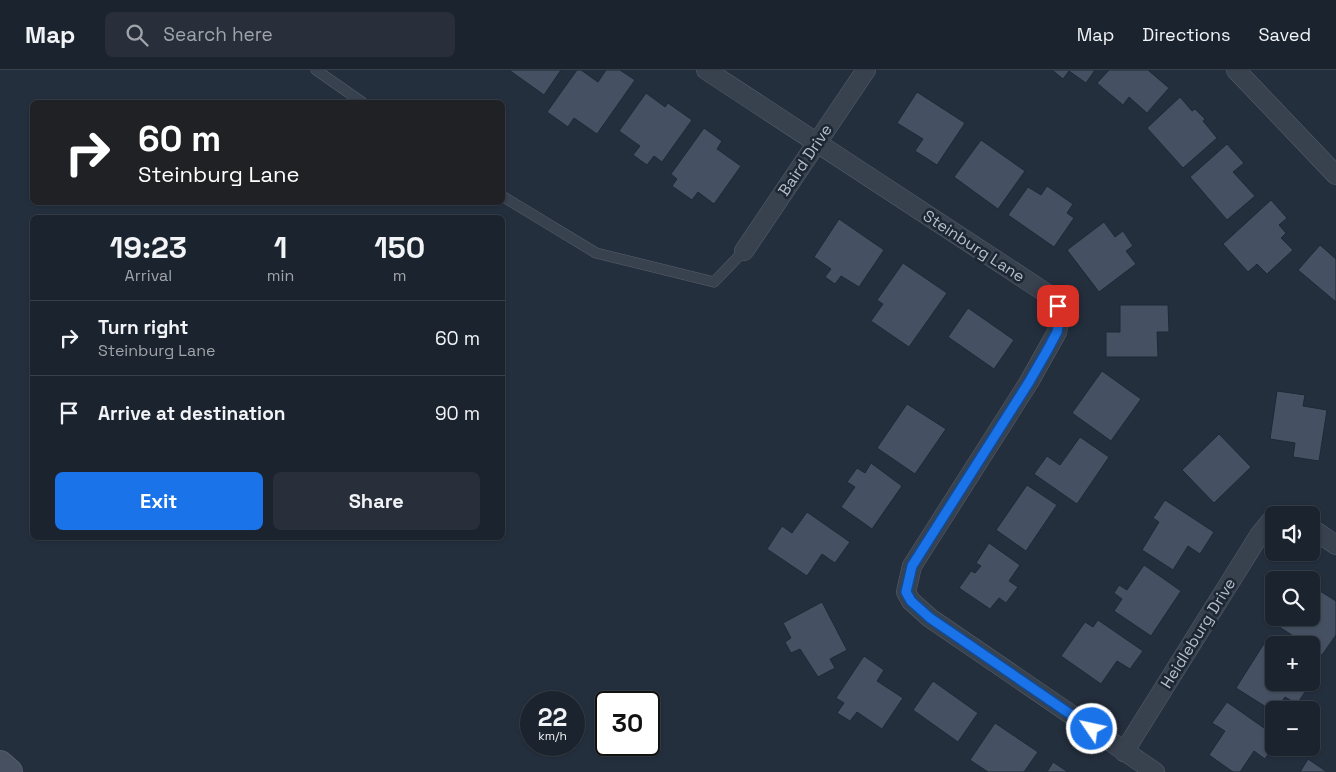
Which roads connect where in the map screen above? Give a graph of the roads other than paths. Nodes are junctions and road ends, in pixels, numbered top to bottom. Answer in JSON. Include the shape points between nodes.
{"nodes":[{"id":1,"x":316,"y":70,"type":"edge"},
{"id":2,"x":706,"y":70,"type":"edge"},
{"id":3,"x":866,"y":70,"type":"edge"},
{"id":4,"x":1239,"y":71,"type":"edge"},
{"id":5,"x":359,"y":100,"type":"edge"},
{"id":6,"x":817,"y":143,"type":"junction"},
{"id":7,"x":1336,"y":175,"type":"edge"},
{"id":8,"x":505,"y":198,"type":"edge"},
{"id":9,"x":744,"y":251,"type":"joint"},
{"id":10,"x":1265,"y":528,"type":"edge"},
{"id":11,"x":1320,"y":534,"type":"edge"},
{"id":12,"x":1336,"y":545,"type":"edge"},
{"id":13,"x":1124,"y":752,"type":"junction"},
{"id":14,"x":0,"y":764,"type":"edge"},
{"id":15,"x":9,"y":772,"type":"edge"},
{"id":16,"x":1155,"y":772,"type":"edge"}],
"edges":[{"from":1,"to":5,"type":"lane"},
{"from":2,"to":6,"type":"street","name":"Steinburg Lane"},
{"from":3,"to":6,"type":"street","name":"Baird Drive"},
{"from":4,"to":7,"type":"street"},
{"from":6,"to":9,"type":"street","name":"Baird Drive"},
{"from":6,"to":13,"type":"street","name":"Steinburg Lane","via":[[1046,293],[1058,306],[1057,332],[1029,382],[912,566],[906,592],[930,618]]},
{"from":8,"to":9,"type":"lane","via":[[596,253],[714,282]]},
{"from":10,"to":13,"type":"street","name":"Heidleburg Drive"},
{"from":11,"to":12,"type":"street"},
{"from":13,"to":16,"type":"street","name":"Steinburg Lane"},
{"from":14,"to":15,"type":"main road"}]}
